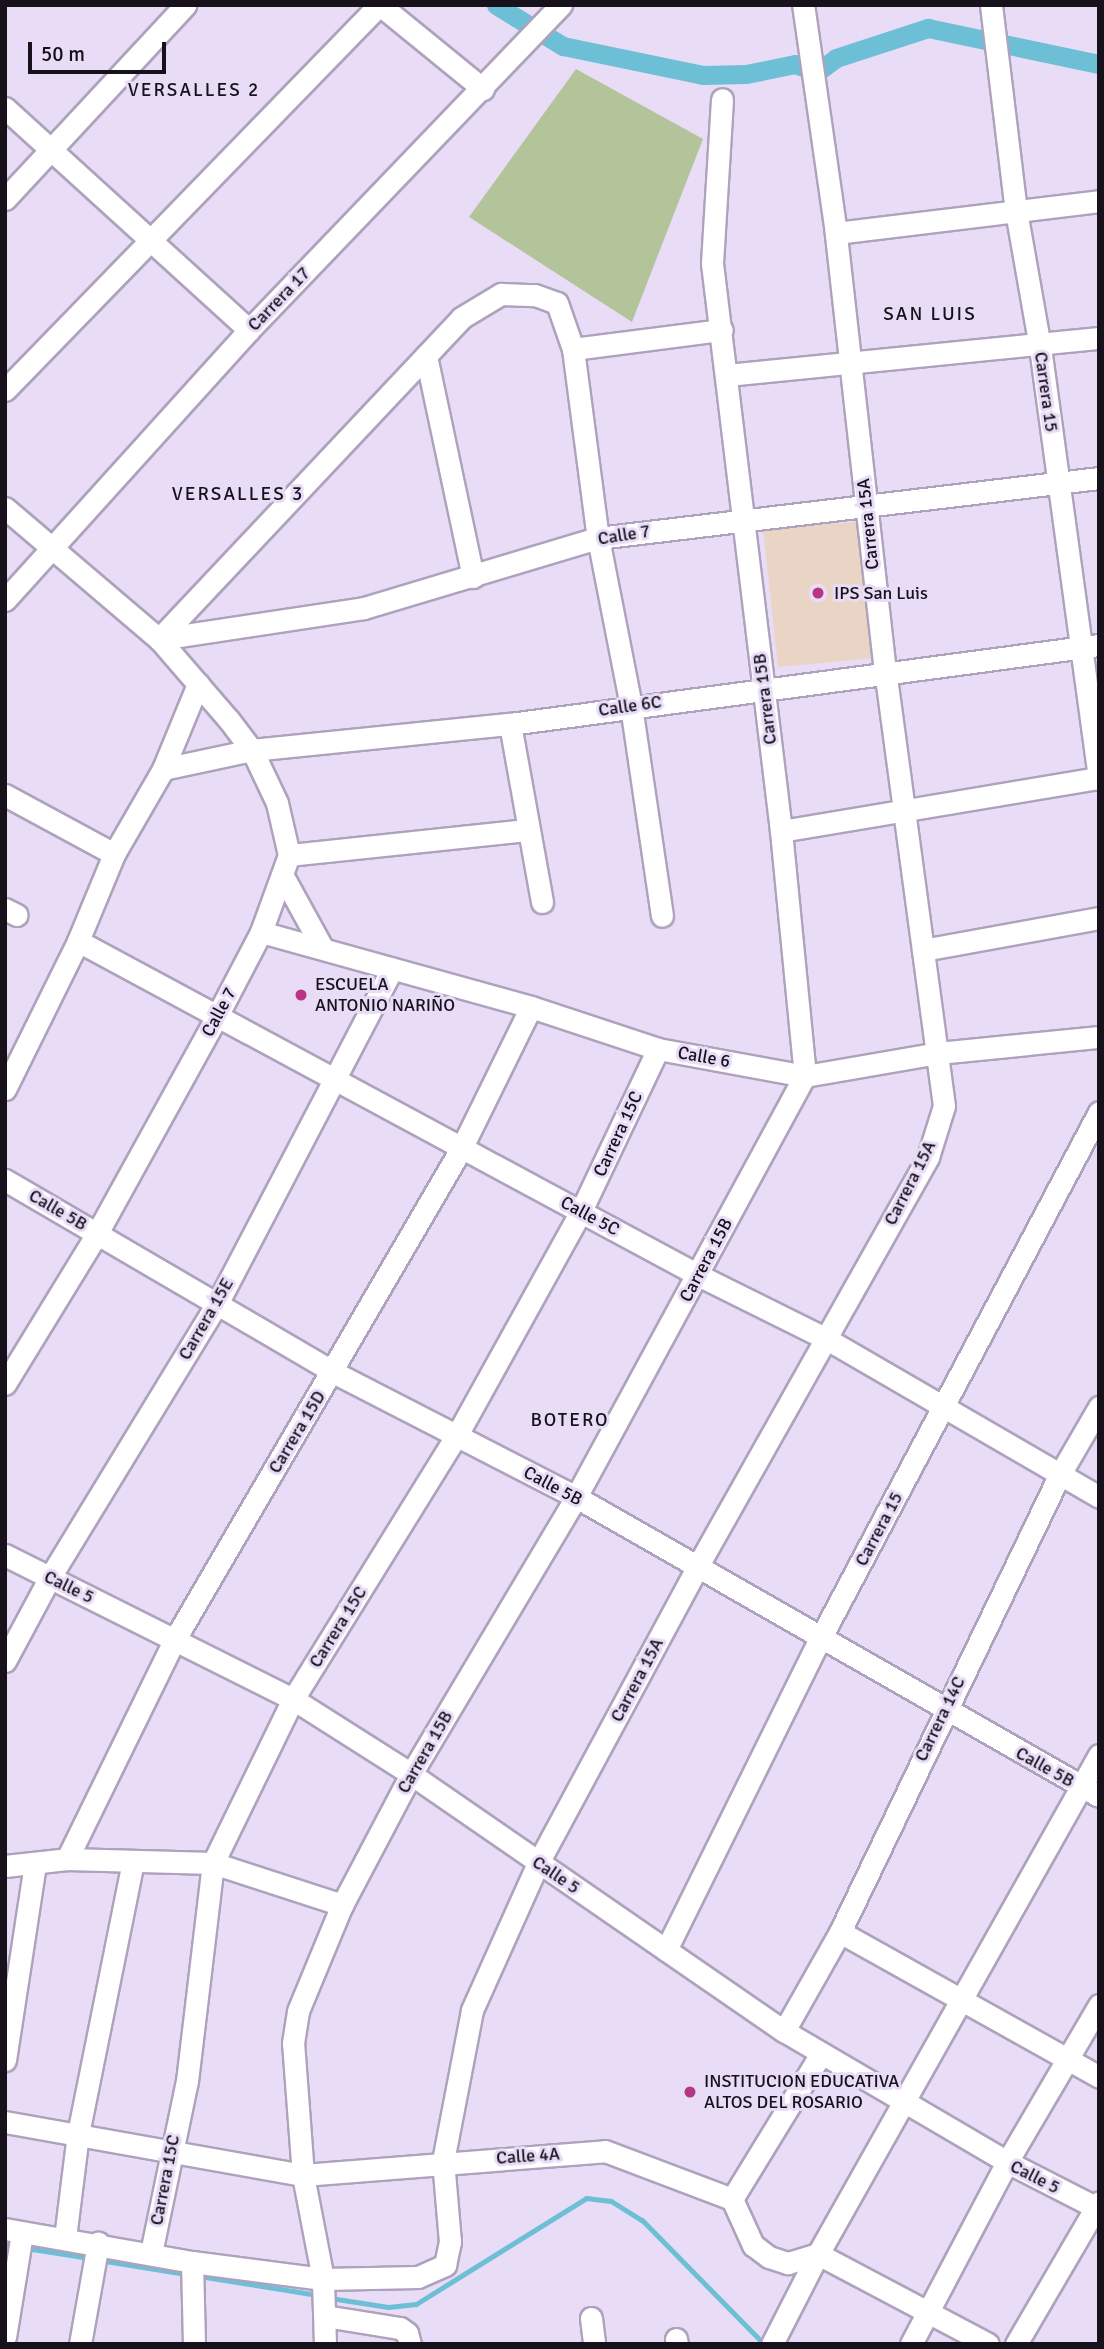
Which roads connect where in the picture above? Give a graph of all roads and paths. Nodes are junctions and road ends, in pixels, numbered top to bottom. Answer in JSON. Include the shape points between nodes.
{"nodes":[{"id":1,"x":185,"y":5,"type":"edge"},
{"id":2,"x":379,"y":5,"type":"edge"},
{"id":3,"x":803,"y":5,"type":"edge"},
{"id":4,"x":991,"y":5,"type":"edge"},
{"id":5,"x":554,"y":13,"type":"edge"},
{"id":6,"x":483,"y":89,"type":"junction"},
{"id":7,"x":722,"y":99,"type":"dead end"},
{"id":8,"x":5,"y":108,"type":"edge"},
{"id":9,"x":52,"y":151,"type":"junction"},
{"id":10,"x":5,"y":199,"type":"edge"},
{"id":11,"x":1099,"y":201,"type":"edge"},
{"id":12,"x":1016,"y":211,"type":"junction"},
{"id":13,"x":836,"y":233,"type":"junction"},
{"id":14,"x":152,"y":241,"type":"junction"},
{"id":15,"x":249,"y":330,"type":"junction"},
{"id":16,"x":722,"y":330,"type":"junction"},
{"id":17,"x":1099,"y":338,"type":"edge"},
{"id":18,"x":1040,"y":347,"type":"junction"},
{"id":19,"x":573,"y":349,"type":"junction"},
{"id":20,"x":426,"y":356,"type":"junction"},
{"id":21,"x":851,"y":363,"type":"junction"},
{"id":22,"x":727,"y":375,"type":"junction"},
{"id":23,"x":5,"y":390,"type":"edge"},
{"id":24,"x":1099,"y":478,"type":"edge"},
{"id":25,"x":1058,"y":483,"type":"junction"},
{"id":26,"x":5,"y":508,"type":"edge"},
{"id":27,"x":866,"y":509,"type":"junction"},
{"id":28,"x":743,"y":517,"type":"junction"},
{"id":29,"x":598,"y":538,"type":"junction"},
{"id":30,"x":50,"y":549,"type":"junction"},
{"id":31,"x":473,"y":577,"type":"junction"},
{"id":32,"x":5,"y":600,"type":"edge"},
{"id":33,"x":159,"y":639,"type":"junction"},
{"id":34,"x":1089,"y":646,"type":"edge"},
{"id":35,"x":885,"y":672,"type":"junction"},
{"id":36,"x":198,"y":684,"type":"junction"},
{"id":37,"x":764,"y":688,"type":"junction"},
{"id":38,"x":631,"y":706,"type":"junction"},
{"id":39,"x":510,"y":724,"type":"junction"},
{"id":40,"x":252,"y":750,"type":"junction"},
{"id":41,"x":163,"y":769,"type":"junction"},
{"id":42,"x":1099,"y":778,"type":"edge"},
{"id":43,"x":5,"y":795,"type":"edge"},
{"id":44,"x":903,"y":811,"type":"junction"},
{"id":45,"x":526,"y":830,"type":"junction"},
{"id":46,"x":781,"y":831,"type":"junction"},
{"id":47,"x":114,"y":854,"type":"junction"},
{"id":48,"x":289,"y":855,"type":"junction"},
{"id":49,"x":284,"y":878,"type":"junction"},
{"id":50,"x":542,"y":902,"type":"dead end"},
{"id":51,"x":662,"y":916,"type":"dead end"},
{"id":52,"x":1099,"y":918,"type":"edge"},
{"id":53,"x":261,"y":932,"type":"junction"},
{"id":54,"x":78,"y":942,"type":"junction"},
{"id":55,"x":322,"y":947,"type":"junction"},
{"id":56,"x":923,"y":950,"type":"junction"},
{"id":57,"x":392,"y":969,"type":"junction"},
{"id":58,"x":531,"y":1007,"type":"junction"},
{"id":59,"x":217,"y":1016,"type":"junction"},
{"id":60,"x":1099,"y":1037,"type":"edge"},
{"id":61,"x":658,"y":1049,"type":"junction"},
{"id":62,"x":938,"y":1053,"type":"junction"},
{"id":63,"x":805,"y":1076,"type":"junction"},
{"id":64,"x":336,"y":1077,"type":"junction"},
{"id":65,"x":5,"y":1089,"type":"edge"},
{"id":66,"x":1099,"y":1112,"type":"edge"},
{"id":67,"x":462,"y":1147,"type":"junction"},
{"id":68,"x":5,"y":1180,"type":"edge"},
{"id":69,"x":581,"y":1211,"type":"junction"},
{"id":70,"x":98,"y":1232,"type":"junction"},
{"id":71,"x":698,"y":1275,"type":"junction"},
{"id":72,"x":218,"y":1302,"type":"junction"},
{"id":73,"x":825,"y":1338,"type":"junction"},
{"id":74,"x":333,"y":1372,"type":"junction"},
{"id":75,"x":5,"y":1384,"type":"edge"},
{"id":76,"x":1099,"y":1407,"type":"edge"},
{"id":77,"x":943,"y":1410,"type":"junction"},
{"id":78,"x":457,"y":1435,"type":"junction"},
{"id":79,"x":1059,"y":1476,"type":"junction"},
{"id":80,"x":576,"y":1497,"type":"junction"},
{"id":81,"x":1099,"y":1497,"type":"edge"},
{"id":82,"x":5,"y":1555,"type":"edge"},
{"id":83,"x":696,"y":1569,"type":"junction"},
{"id":84,"x":50,"y":1577,"type":"junction"},
{"id":85,"x":175,"y":1639,"type":"junction"},
{"id":86,"x":820,"y":1639,"type":"junction"},
{"id":87,"x":5,"y":1661,"type":"edge"},
{"id":88,"x":293,"y":1699,"type":"junction"},
{"id":89,"x":944,"y":1709,"type":"junction"},
{"id":90,"x":1099,"y":1755,"type":"edge"},
{"id":91,"x":411,"y":1774,"type":"junction"},
{"id":92,"x":1078,"y":1786,"type":"junction"},
{"id":93,"x":1099,"y":1796,"type":"edge"},
{"id":94,"x":67,"y":1858,"type":"junction"},
{"id":95,"x":133,"y":1861,"type":"junction"},
{"id":96,"x":35,"y":1863,"type":"junction"},
{"id":97,"x":213,"y":1863,"type":"junction"},
{"id":98,"x":538,"y":1863,"type":"junction"},
{"id":99,"x":5,"y":1866,"type":"edge"},
{"id":100,"x":342,"y":1905,"type":"junction"},
{"id":101,"x":840,"y":1932,"type":"junction"},
{"id":102,"x":666,"y":1950,"type":"junction"},
{"id":103,"x":961,"y":2001,"type":"junction"},
{"id":104,"x":1099,"y":2005,"type":"edge"},
{"id":105,"x":784,"y":2031,"type":"junction"},
{"id":106,"x":821,"y":2054,"type":"junction"},
{"id":107,"x":5,"y":2060,"type":"edge"},
{"id":108,"x":1069,"y":2060,"type":"junction"},
{"id":109,"x":1099,"y":2077,"type":"edge"},
{"id":110,"x":905,"y":2102,"type":"junction"},
{"id":111,"x":5,"y":2122,"type":"edge"},
{"id":112,"x":78,"y":2134,"type":"junction"},
{"id":113,"x":169,"y":2152,"type":"junction"},
{"id":114,"x":443,"y":2161,"type":"junction"},
{"id":115,"x":1007,"y":2162,"type":"junction"},
{"id":116,"x":303,"y":2175,"type":"junction"},
{"id":117,"x":732,"y":2199,"type":"junction"},
{"id":118,"x":1098,"y":2206,"type":"edge"},
{"id":119,"x":16,"y":2234,"type":"edge"},
{"id":120,"x":65,"y":2238,"type":"junction"},
{"id":121,"x":97,"y":2249,"type":"junction"},
{"id":122,"x":151,"y":2253,"type":"junction"},
{"id":123,"x":818,"y":2254,"type":"junction"},
{"id":124,"x":191,"y":2275,"type":"junction"},
{"id":125,"x":324,"y":2298,"type":"junction"},
{"id":126,"x":929,"y":2312,"type":"junction"},
{"id":127,"x":591,"y":2318,"type":"dead end"},
{"id":128,"x":5,"y":2337,"type":"edge"},
{"id":129,"x":772,"y":2343,"type":"edge"},
{"id":130,"x":80,"y":2344,"type":"edge"},
{"id":131,"x":194,"y":2344,"type":"edge"},
{"id":132,"x":325,"y":2344,"type":"edge"},
{"id":133,"x":410,"y":2344,"type":"edge"},
{"id":134,"x":594,"y":2344,"type":"edge"},
{"id":135,"x":911,"y":2344,"type":"edge"},
{"id":136,"x":988,"y":2344,"type":"edge"},
{"id":137,"x":1016,"y":2344,"type":"edge"}],
"edges":[{"from":1,"to":9,"type":"street"},
{"from":2,"to":6,"type":"street"},
{"from":2,"to":14,"type":"street"},
{"from":3,"to":13,"type":"street","name":"Carrera 15A"},
{"from":4,"to":12,"type":"street","name":"Carrera 15"},
{"from":5,"to":6,"type":"street","name":"Carrera 17"},
{"from":6,"to":15,"type":"street","name":"Carrera 17"},
{"from":7,"to":16,"type":"street","name":"Carrera 15B","via":[[712,263]]},
{"from":8,"to":9,"type":"street"},
{"from":9,"to":10,"type":"street"},
{"from":9,"to":14,"type":"street"},
{"from":11,"to":12,"type":"street"},
{"from":12,"to":13,"type":"street"},
{"from":12,"to":18,"type":"street","name":"Carrera 15"},
{"from":13,"to":21,"type":"street","name":"Carrera 15A"},
{"from":14,"to":15,"type":"street"},
{"from":14,"to":23,"type":"street"},
{"from":15,"to":30,"type":"street","name":"Carrera 17"},
{"from":16,"to":19,"type":"street"},
{"from":16,"to":22,"type":"street","name":"Carrera 15B"},
{"from":17,"to":18,"type":"street"},
{"from":18,"to":21,"type":"street"},
{"from":18,"to":25,"type":"street","name":"Carrera 15"},
{"from":19,"to":20,"type":"street","via":[[557,303],[535,295],[501,294],[461,318]]},
{"from":19,"to":29,"type":"street"},
{"from":20,"to":31,"type":"street"},
{"from":20,"to":33,"type":"street"},
{"from":21,"to":22,"type":"street"},
{"from":21,"to":27,"type":"street","name":"Carrera 15A"},
{"from":22,"to":28,"type":"street","name":"Carrera 15B"},
{"from":24,"to":25,"type":"street","name":"Calle 7"},
{"from":25,"to":27,"type":"street","name":"Calle 7"},
{"from":25,"to":34,"type":"street","name":"Carrera 15"},
{"from":26,"to":30,"type":"street","name":"Calle 7"},
{"from":27,"to":28,"type":"street","name":"Calle 7"},
{"from":27,"to":35,"type":"street","name":"Carrera 15A"},
{"from":28,"to":29,"type":"street","name":"Calle 7"},
{"from":28,"to":37,"type":"street","name":"Carrera 15B"},
{"from":29,"to":31,"type":"street","name":"Calle 7"},
{"from":29,"to":38,"type":"street"},
{"from":30,"to":32,"type":"street","name":"Carrera 17"},
{"from":30,"to":33,"type":"street","name":"Calle 7"},
{"from":31,"to":33,"type":"street","name":"Calle 7","via":[[365,608]]},
{"from":33,"to":36,"type":"street","name":"Calle 7"},
{"from":34,"to":35,"type":"street","name":"Calle 6C"},
{"from":34,"to":42,"type":"street","name":"Carrera 15"},
{"from":35,"to":37,"type":"street","name":"Calle 6C"},
{"from":35,"to":44,"type":"street","name":"Carrera 15A"},
{"from":36,"to":40,"type":"street","name":"Calle 7"},
{"from":36,"to":41,"type":"street"},
{"from":37,"to":38,"type":"street","name":"Calle 6C"},
{"from":37,"to":46,"type":"street","name":"Carrera 15B"},
{"from":38,"to":39,"type":"street","name":"Calle 6C"},
{"from":38,"to":51,"type":"street"},
{"from":39,"to":40,"type":"street","name":"Calle 6C"},
{"from":39,"to":45,"type":"street"},
{"from":40,"to":41,"type":"street","name":"Calle 6C"},
{"from":40,"to":48,"type":"street","name":"Calle 7","via":[[277,803]]},
{"from":41,"to":47,"type":"street"},
{"from":42,"to":44,"type":"street"},
{"from":43,"to":47,"type":"street"},
{"from":44,"to":46,"type":"street"},
{"from":44,"to":56,"type":"street","name":"Carrera 15A"},
{"from":45,"to":48,"type":"street"},
{"from":45,"to":50,"type":"street"},
{"from":46,"to":63,"type":"street","name":"Carrera 15B"},
{"from":47,"to":54,"type":"street"},
{"from":48,"to":49,"type":"street","name":"Calle 7"},
{"from":49,"to":53,"type":"street","name":"Calle 7"},
{"from":49,"to":55,"type":"street"},
{"from":52,"to":56,"type":"street"},
{"from":53,"to":55,"type":"street","name":"Calle 6"},
{"from":53,"to":59,"type":"street","name":"Calle 7"},
{"from":54,"to":59,"type":"street","name":"Calle 5C"},
{"from":54,"to":65,"type":"street"},
{"from":55,"to":57,"type":"street","name":"Calle 6"},
{"from":56,"to":62,"type":"street","name":"Carrera 15A"},
{"from":57,"to":58,"type":"street","name":"Calle 6"},
{"from":57,"to":64,"type":"street","name":"Carrera 15E"},
{"from":58,"to":61,"type":"street","name":"Calle 6"},
{"from":58,"to":67,"type":"street","name":"Carrera 15D"},
{"from":59,"to":64,"type":"street","name":"Calle 5C"},
{"from":59,"to":70,"type":"street","name":"Calle 7"},
{"from":60,"to":62,"type":"street","name":"Calle 6"},
{"from":61,"to":63,"type":"street","name":"Calle 6"},
{"from":61,"to":69,"type":"street","name":"Carrera 15C"},
{"from":62,"to":63,"type":"street","name":"Calle 6"},
{"from":62,"to":73,"type":"street","name":"Carrera 15A","via":[[944,1106],[928,1157]]},
{"from":63,"to":71,"type":"street","name":"Carrera 15B"},
{"from":64,"to":67,"type":"street","name":"Calle 5C"},
{"from":64,"to":72,"type":"street","name":"Carrera 15E"},
{"from":66,"to":77,"type":"street","name":"Carrera 15"},
{"from":67,"to":69,"type":"street","name":"Calle 5C"},
{"from":67,"to":74,"type":"street","name":"Carrera 15D"},
{"from":68,"to":70,"type":"street","name":"Calle 5B"},
{"from":69,"to":71,"type":"street","name":"Calle 5C"},
{"from":69,"to":78,"type":"street","name":"Carrera 15C"},
{"from":70,"to":72,"type":"street","name":"Calle 5B"},
{"from":70,"to":75,"type":"street","name":"Calle 7"},
{"from":71,"to":73,"type":"street","name":"Calle 5C"},
{"from":71,"to":80,"type":"street","name":"Carrera 15B"},
{"from":72,"to":74,"type":"street","name":"Calle 5B"},
{"from":72,"to":84,"type":"street","name":"Carrera 15E"},
{"from":73,"to":77,"type":"street","name":"Calle 5C"},
{"from":73,"to":83,"type":"street","name":"Carrera 15A"},
{"from":74,"to":78,"type":"street","name":"Calle 5B"},
{"from":74,"to":85,"type":"street","name":"Carrera 15D"},
{"from":76,"to":79,"type":"street","name":"Carrera 14C"},
{"from":77,"to":79,"type":"street","name":"Calle 5C"},
{"from":77,"to":86,"type":"street","name":"Carrera 15"},
{"from":78,"to":80,"type":"street","name":"Calle 5B"},
{"from":78,"to":88,"type":"street","name":"Carrera 15C"},
{"from":79,"to":81,"type":"street","name":"Calle 5C"},
{"from":79,"to":89,"type":"street","name":"Carrera 14C"},
{"from":80,"to":83,"type":"street","name":"Calle 5B"},
{"from":80,"to":91,"type":"street","name":"Carrera 15B"},
{"from":82,"to":84,"type":"street","name":"Calle 5"},
{"from":83,"to":86,"type":"street","name":"Calle 5B"},
{"from":83,"to":98,"type":"street","name":"Carrera 15A"},
{"from":84,"to":85,"type":"street","name":"Calle 5"},
{"from":84,"to":87,"type":"street","name":"Carrera 15E"},
{"from":85,"to":88,"type":"street","name":"Calle 5"},
{"from":85,"to":94,"type":"street","name":"Carrera 15D"},
{"from":86,"to":89,"type":"street","name":"Calle 5B"},
{"from":86,"to":102,"type":"street","name":"Carrera 15"},
{"from":88,"to":91,"type":"street","name":"Calle 5"},
{"from":88,"to":97,"type":"street","name":"Carrera 15C"},
{"from":89,"to":92,"type":"street","name":"Calle 5B"},
{"from":89,"to":101,"type":"street","name":"Carrera 14C"},
{"from":90,"to":92,"type":"street"},
{"from":91,"to":98,"type":"street","name":"Calle 5"},
{"from":91,"to":100,"type":"street","name":"Carrera 15B"},
{"from":92,"to":93,"type":"street","name":"Calle 5B"},
{"from":92,"to":103,"type":"street"},
{"from":94,"to":95,"type":"street"},
{"from":94,"to":96,"type":"street"},
{"from":95,"to":97,"type":"street"},
{"from":95,"to":112,"type":"street"},
{"from":96,"to":99,"type":"street"},
{"from":96,"to":107,"type":"street"},
{"from":97,"to":100,"type":"street"},
{"from":97,"to":113,"type":"street","name":"Carrera 15C","via":[[187,2081]]},
{"from":98,"to":102,"type":"street","name":"Calle 5"},
{"from":98,"to":114,"type":"street","name":"Carrera 15A","via":[[472,2010]]},
{"from":100,"to":116,"type":"street","name":"Carrera 15B","via":[[299,2011],[293,2043]]},
{"from":101,"to":103,"type":"street"},
{"from":101,"to":105,"type":"street","name":"Carrera 14C"},
{"from":102,"to":105,"type":"street","name":"Calle 5"},
{"from":103,"to":108,"type":"street"},
{"from":103,"to":110,"type":"street"},
{"from":104,"to":108,"type":"street"},
{"from":105,"to":106,"type":"street","name":"Calle 5"},
{"from":106,"to":110,"type":"street","name":"Calle 5"},
{"from":106,"to":117,"type":"street"},
{"from":108,"to":109,"type":"street"},
{"from":108,"to":115,"type":"street"},
{"from":110,"to":115,"type":"street","name":"Calle 5"},
{"from":110,"to":123,"type":"street"},
{"from":111,"to":112,"type":"street","name":"Calle 4A"},
{"from":112,"to":113,"type":"street","name":"Calle 4A"},
{"from":112,"to":120,"type":"street"},
{"from":113,"to":116,"type":"street","name":"Calle 4A"},
{"from":113,"to":122,"type":"street","name":"Carrera 15C"},
{"from":114,"to":116,"type":"street","name":"Calle 4A"},
{"from":114,"to":117,"type":"street","name":"Calle 4A","via":[[606,2151]]},
{"from":114,"to":125,"type":"street","name":"Carrera 15A","via":[[450,2242],[444,2265],[418,2277]]},
{"from":115,"to":118,"type":"street","name":"Calle 5"},
{"from":115,"to":126,"type":"street"},
{"from":116,"to":125,"type":"street","name":"Carrera 15B"},
{"from":117,"to":123,"type":"street","via":[[753,2245],[769,2257],[788,2263]]},
{"from":118,"to":137,"type":"street"},
{"from":119,"to":120,"type":"street"},
{"from":119,"to":128,"type":"street"},
{"from":120,"to":121,"type":"street"},
{"from":121,"to":122,"type":"street"},
{"from":121,"to":130,"type":"street"},
{"from":122,"to":124,"type":"street"},
{"from":123,"to":126,"type":"street"},
{"from":123,"to":129,"type":"street"},
{"from":124,"to":125,"type":"street"},
{"from":124,"to":131,"type":"street"},
{"from":125,"to":132,"type":"street","name":"Carrera 15B"},
{"from":125,"to":133,"type":"street","via":[[400,2328]]},
{"from":126,"to":135,"type":"street"},
{"from":126,"to":136,"type":"street"},
{"from":127,"to":134,"type":"street"}]}
